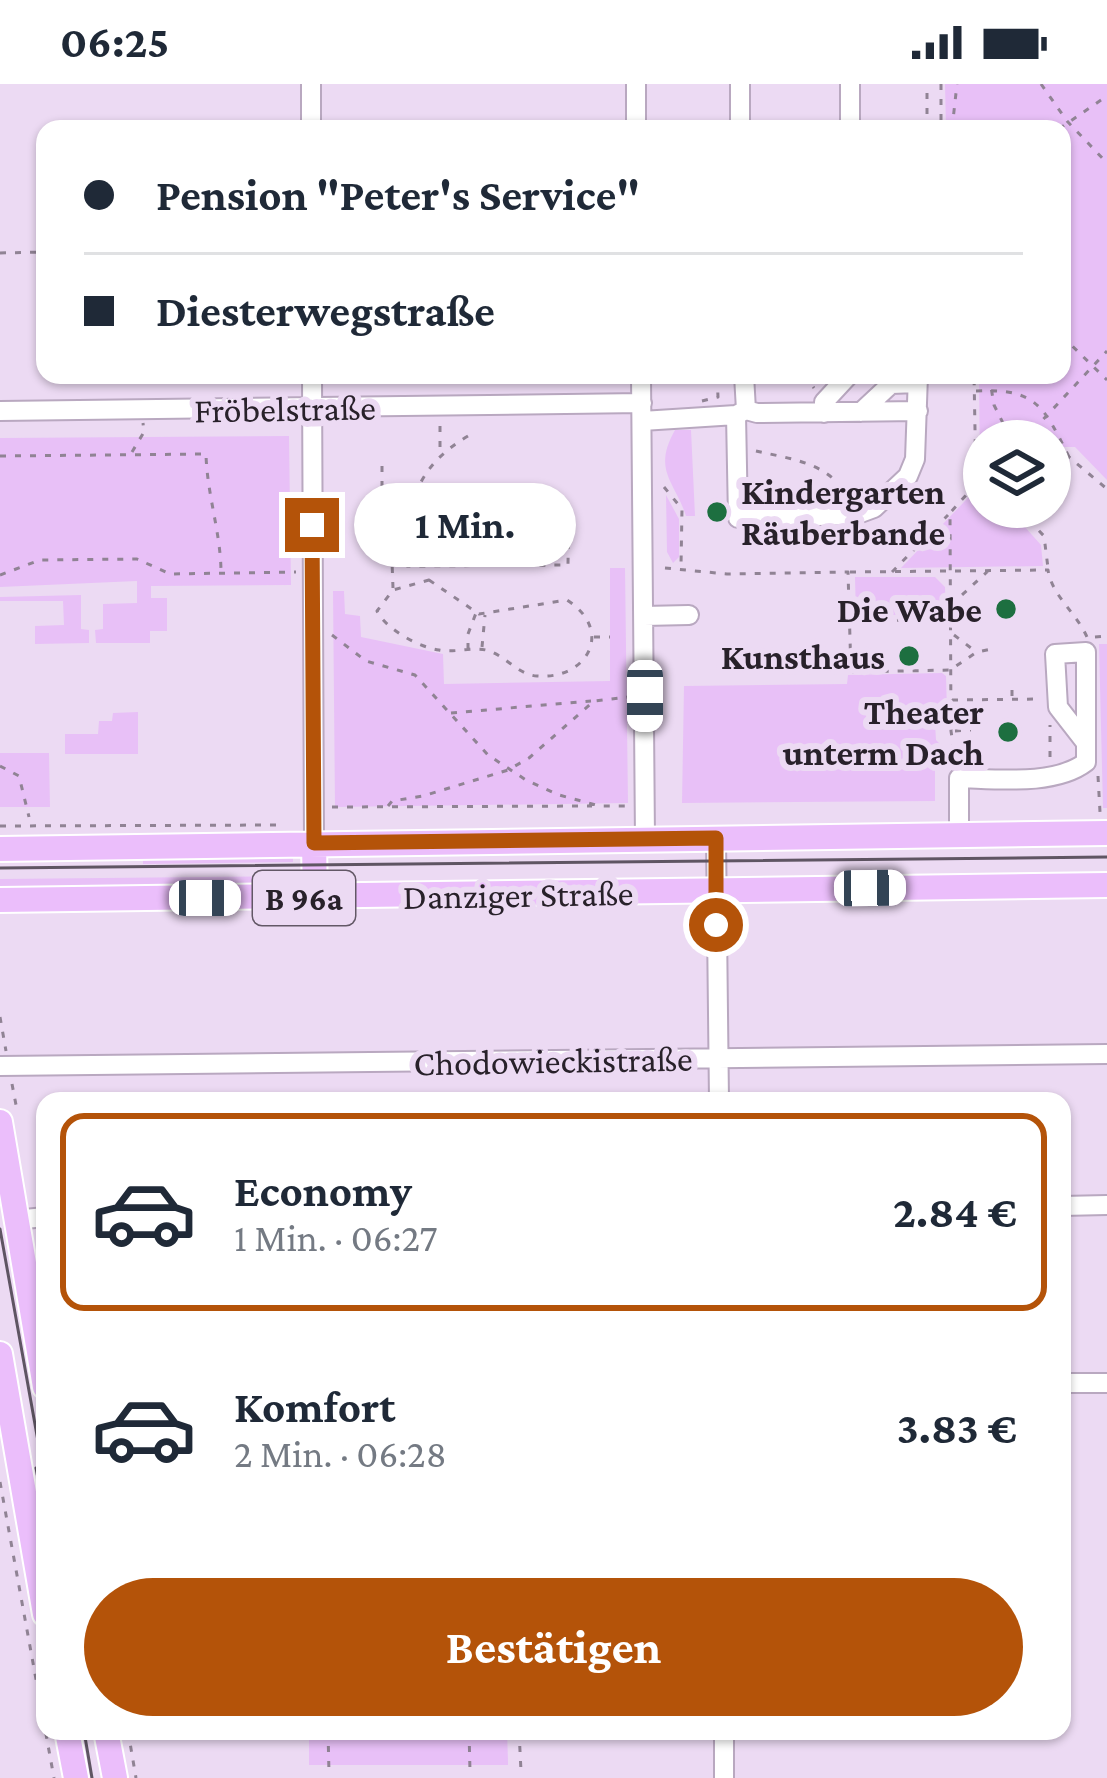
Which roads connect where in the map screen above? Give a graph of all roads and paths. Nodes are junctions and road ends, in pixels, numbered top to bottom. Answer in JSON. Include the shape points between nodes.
{"nodes":[{"id":1,"x":311,"y":84,"type":"edge"},
{"id":2,"x":636,"y":84,"type":"edge"},
{"id":3,"x":740,"y":84,"type":"edge"},
{"id":4,"x":850,"y":84,"type":"edge"},
{"id":5,"x":927,"y":84,"type":"edge"},
{"id":6,"x":940,"y":84,"type":"edge"},
{"id":7,"x":956,"y":84,"type":"edge"},
{"id":8,"x":1041,"y":84,"type":"edge"},
{"id":9,"x":1107,"y":96,"type":"edge"},
{"id":10,"x":311,"y":120,"type":"edge"},
{"id":11,"x":636,"y":120,"type":"edge"},
{"id":12,"x":740,"y":120,"type":"edge"},
{"id":13,"x":850,"y":120,"type":"edge"},
{"id":14,"x":927,"y":120,"type":"edge"},
{"id":15,"x":941,"y":120,"type":"edge"},
{"id":16,"x":953,"y":120,"type":"edge"},
{"id":17,"x":1066,"y":120,"type":"edge"},
{"id":18,"x":1069,"y":120,"type":"edge"},
{"id":19,"x":1071,"y":125,"type":"edge"},
{"id":20,"x":1107,"y":163,"type":"edge"},
{"id":21,"x":36,"y":252,"type":"edge"},
{"id":22,"x":0,"y":253,"type":"edge"},
{"id":23,"x":1071,"y":345,"type":"edge"},
{"id":24,"x":1107,"y":352,"type":"edge"},
{"id":25,"x":1094,"y":368,"type":"junction"},
{"id":26,"x":1107,"y":380,"type":"edge"},
{"id":27,"x":312,"y":384,"type":"edge"},
{"id":28,"x":641,"y":384,"type":"edge"},
{"id":29,"x":718,"y":384,"type":"edge"},
{"id":30,"x":743,"y":384,"type":"edge"},
{"id":31,"x":841,"y":384,"type":"edge"},
{"id":32,"x":891,"y":384,"type":"edge"},
{"id":33,"x":918,"y":384,"type":"edge"},
{"id":34,"x":974,"y":384,"type":"edge"},
{"id":35,"x":990,"y":384,"type":"edge"},
{"id":36,"x":991,"y":390,"type":"junction"},
{"id":37,"x":974,"y":391,"type":"junction"},
{"id":38,"x":312,"y":407,"type":"junction"},
{"id":39,"x":142,"y":409,"type":"junction"},
{"id":40,"x":0,"y":411,"type":"edge"},
{"id":41,"x":917,"y":411,"type":"junction"},
{"id":42,"x":642,"y":412,"type":"junction"},
{"id":43,"x":741,"y":412,"type":"junction"},
{"id":44,"x":861,"y":412,"type":"junction"},
{"id":45,"x":824,"y":413,"type":"junction"},
{"id":46,"x":1048,"y":416,"type":"junction"},
{"id":47,"x":700,"y":420,"type":"junction"},
{"id":48,"x":975,"y":420,"type":"edge"},
{"id":49,"x":1002,"y":420,"type":"edge"},
{"id":50,"x":1044,"y":420,"type":"edge"},
{"id":51,"x":1050,"y":420,"type":"edge"},
{"id":52,"x":440,"y":426,"type":"dead end"},
{"id":53,"x":468,"y":436,"type":"dead end"},
{"id":54,"x":737,"y":447,"type":"junction"},
{"id":55,"x":131,"y":454,"type":"junction"},
{"id":56,"x":440,"y":454,"type":"junction"},
{"id":57,"x":0,"y":456,"type":"edge"},
{"id":58,"x":1071,"y":459,"type":"edge"},
{"id":59,"x":382,"y":466,"type":"dead end"},
{"id":60,"x":664,"y":487,"type":"dead end"},
{"id":61,"x":1107,"y":489,"type":"edge"},
{"id":62,"x":963,"y":499,"type":"edge"},
{"id":63,"x":950,"y":514,"type":"junction"},
{"id":64,"x":850,"y":515,"type":"junction"},
{"id":65,"x":1036,"y":528,"type":"edge"},
{"id":66,"x":568,"y":547,"type":"junction"},
{"id":67,"x":471,"y":548,"type":"junction"},
{"id":68,"x":471,"y":566,"type":"junction"},
{"id":69,"x":664,"y":568,"type":"dead end"},
{"id":70,"x":681,"y":568,"type":"junction"},
{"id":71,"x":1048,"y":570,"type":"junction"},
{"id":72,"x":989,"y":571,"type":"junction"},
{"id":73,"x":296,"y":572,"type":"dead end"},
{"id":74,"x":848,"y":572,"type":"junction"},
{"id":75,"x":892,"y":572,"type":"junction"},
{"id":76,"x":952,"y":572,"type":"junction"},
{"id":77,"x":221,"y":573,"type":"junction"},
{"id":78,"x":0,"y":575,"type":"edge"},
{"id":79,"x":312,"y":586,"type":"junction"},
{"id":80,"x":333,"y":586,"type":"dead end"},
{"id":81,"x":393,"y":590,"type":"junction"},
{"id":82,"x":949,"y":606,"type":"junction"},
{"id":83,"x":838,"y":612,"type":"dead end"},
{"id":84,"x":850,"y":612,"type":"junction"},
{"id":85,"x":476,"y":613,"type":"junction"},
{"id":86,"x":485,"y":614,"type":"junction"},
{"id":87,"x":689,"y":615,"type":"dead end"},
{"id":88,"x":644,"y":616,"type":"junction"},
{"id":89,"x":950,"y":618,"type":"junction"},
{"id":90,"x":920,"y":620,"type":"junction"},
{"id":91,"x":850,"y":622,"type":"junction"},
{"id":92,"x":920,"y":632,"type":"dead end"},
{"id":93,"x":950,"y":633,"type":"junction"},
{"id":94,"x":330,"y":635,"type":"dead end"},
{"id":95,"x":1107,"y":636,"type":"edge"},
{"id":96,"x":594,"y":637,"type":"junction"},
{"id":97,"x":610,"y":637,"type":"dead end"},
{"id":98,"x":996,"y":648,"type":"dead end"},
{"id":99,"x":481,"y":650,"type":"junction"},
{"id":100,"x":468,"y":651,"type":"junction"},
{"id":101,"x":976,"y":652,"type":"junction"},
{"id":102,"x":900,"y":663,"type":"dead end"},
{"id":103,"x":870,"y":664,"type":"dead end"},
{"id":104,"x":950,"y":670,"type":"junction"},
{"id":105,"x":900,"y":671,"type":"junction"},
{"id":106,"x":870,"y":672,"type":"junction"},
{"id":107,"x":1012,"y":683,"type":"dead end"},
{"id":108,"x":629,"y":697,"type":"dead end"},
{"id":109,"x":1012,"y":698,"type":"junction"},
{"id":110,"x":1052,"y":699,"type":"junction"},
{"id":111,"x":952,"y":700,"type":"junction"},
{"id":112,"x":593,"y":701,"type":"junction"},
{"id":113,"x":449,"y":713,"type":"junction"},
{"id":114,"x":971,"y":730,"type":"dead end"},
{"id":115,"x":951,"y":731,"type":"junction"},
{"id":116,"x":1086,"y":752,"type":"junction"},
{"id":117,"x":0,"y":766,"type":"edge"},
{"id":118,"x":508,"y":770,"type":"junction"},
{"id":119,"x":1050,"y":776,"type":"junction"},
{"id":120,"x":959,"y":778,"type":"junction"},
{"id":121,"x":388,"y":806,"type":"junction"},
{"id":122,"x":600,"y":806,"type":"junction"},
{"id":123,"x":630,"y":806,"type":"dead end"},
{"id":124,"x":332,"y":807,"type":"dead end"},
{"id":125,"x":29,"y":817,"type":"dead end"},
{"id":126,"x":1103,"y":823,"type":"edge"},
{"id":127,"x":0,"y":826,"type":"edge"},
{"id":128,"x":959,"y":835,"type":"junction"},
{"id":129,"x":645,"y":838,"type":"junction"},
{"id":130,"x":716,"y":838,"type":"junction"},
{"id":131,"x":314,"y":843,"type":"junction"},
{"id":132,"x":0,"y":849,"type":"edge"},
{"id":133,"x":1107,"y":885,"type":"edge"},
{"id":134,"x":716,"y":891,"type":"junction"},
{"id":135,"x":315,"y":898,"type":"junction"},
{"id":136,"x":0,"y":900,"type":"edge"},
{"id":137,"x":0,"y":1017,"type":"edge"},
{"id":138,"x":1107,"y":1054,"type":"edge"},
{"id":139,"x":718,"y":1058,"type":"junction"},
{"id":140,"x":4,"y":1062,"type":"edge"},
{"id":141,"x":719,"y":1092,"type":"edge"},
{"id":142,"x":0,"y":1122,"type":"edge"},
{"id":143,"x":1107,"y":1205,"type":"edge"},
{"id":144,"x":1071,"y":1206,"type":"edge"},
{"id":145,"x":36,"y":1218,"type":"edge"},
{"id":146,"x":15,"y":1220,"type":"junction"},
{"id":147,"x":36,"y":1338,"type":"edge"},
{"id":148,"x":0,"y":1354,"type":"edge"},
{"id":149,"x":1071,"y":1383,"type":"edge"},
{"id":150,"x":1107,"y":1383,"type":"edge"},
{"id":151,"x":3,"y":1391,"type":"edge"},
{"id":152,"x":0,"y":1482,"type":"edge"},
{"id":153,"x":28,"y":1618,"type":"edge"},
{"id":154,"x":36,"y":1667,"type":"edge"},
{"id":155,"x":48,"y":1740,"type":"edge"},
{"id":156,"x":69,"y":1740,"type":"edge"},
{"id":157,"x":108,"y":1740,"type":"edge"},
{"id":158,"x":130,"y":1740,"type":"edge"},
{"id":159,"x":328,"y":1740,"type":"edge"},
{"id":160,"x":469,"y":1740,"type":"edge"},
{"id":161,"x":519,"y":1740,"type":"edge"},
{"id":162,"x":724,"y":1740,"type":"edge"},
{"id":163,"x":470,"y":1771,"type":"dead end"},
{"id":164,"x":521,"y":1771,"type":"dead end"},
{"id":165,"x":328,"y":1773,"type":"dead end"},
{"id":166,"x":54,"y":1778,"type":"edge"},
{"id":167,"x":76,"y":1778,"type":"edge"},
{"id":168,"x":115,"y":1778,"type":"edge"},
{"id":169,"x":136,"y":1778,"type":"edge"},
{"id":170,"x":724,"y":1778,"type":"edge"}],
"edges":[{"from":1,"to":10,"type":"street"},
{"from":2,"to":11,"type":"street"},
{"from":3,"to":12,"type":"street"},
{"from":4,"to":13,"type":"street"},
{"from":5,"to":14,"type":"path"},
{"from":6,"to":15,"type":"path"},
{"from":7,"to":16,"type":"path"},
{"from":8,"to":17,"type":"path"},
{"from":9,"to":18,"type":"path"},
{"from":19,"to":20,"type":"path"},
{"from":21,"to":22,"type":"path"},
{"from":23,"to":25,"type":"path"},
{"from":24,"to":25,"type":"path"},
{"from":25,"to":26,"type":"path"},
{"from":25,"to":46,"type":"path"},
{"from":27,"to":38,"type":"street"},
{"from":28,"to":42,"type":"street"},
{"from":29,"to":47,"type":"path","via":[[718,397],[703,398]]},
{"from":30,"to":43,"type":"street"},
{"from":31,"to":45,"type":"street"},
{"from":32,"to":44,"type":"street"},
{"from":33,"to":41,"type":"street"},
{"from":34,"to":37,"type":"path"},
{"from":35,"to":36,"type":"path"},
{"from":36,"to":37,"type":"path"},
{"from":36,"to":46,"type":"path","via":[[1024,394]]},
{"from":36,"to":49,"type":"path"},
{"from":37,"to":48,"type":"path"},
{"from":38,"to":39,"type":"street","name":"Fröbelstraße"},
{"from":38,"to":42,"type":"street","name":"Fröbelstraße"},
{"from":38,"to":79,"type":"street"},
{"from":39,"to":40,"type":"street","name":"Fröbelstraße"},
{"from":39,"to":55,"type":"path","via":[[144,432]]},
{"from":41,"to":44,"type":"street","name":"Fröbelstraße"},
{"from":41,"to":64,"type":"street","via":[[908,476],[874,508]]},
{"from":42,"to":47,"type":"street","name":"Fröbelstraße"},
{"from":42,"to":88,"type":"street"},
{"from":43,"to":45,"type":"street","name":"Fröbelstraße"},
{"from":43,"to":47,"type":"street","name":"Fröbelstraße"},
{"from":43,"to":54,"type":"street"},
{"from":44,"to":45,"type":"street","name":"Fröbelstraße"},
{"from":46,"to":50,"type":"path"},
{"from":46,"to":51,"type":"path"},
{"from":52,"to":56,"type":"path"},
{"from":53,"to":56,"type":"path"},
{"from":54,"to":64,"type":"path","via":[[819,468],[844,490]]},
{"from":54,"to":64,"type":"street","via":[[738,518]]},
{"from":55,"to":57,"type":"path"},
{"from":55,"to":77,"type":"path","via":[[206,454]]},
{"from":56,"to":68,"type":"path","via":[[413,500],[407,566]]},
{"from":58,"to":61,"type":"path"},
{"from":59,"to":81,"type":"path"},
{"from":60,"to":70,"type":"path","via":[[682,509]]},
{"from":62,"to":63,"type":"path"},
{"from":63,"to":75,"type":"path"},
{"from":63,"to":76,"type":"path"},
{"from":65,"to":71,"type":"path"},
{"from":66,"to":67,"type":"path"},
{"from":66,"to":67,"type":"path","via":[[556,504],[519,488],[481,505]]},
{"from":66,"to":68,"type":"path","via":[[568,565]]},
{"from":67,"to":68,"type":"path"},
{"from":69,"to":70,"type":"path"},
{"from":70,"to":74,"type":"path"},
{"from":71,"to":72,"type":"path"},
{"from":71,"to":95,"type":"path","via":[[1051,587],[1088,638]]},
{"from":72,"to":76,"type":"path"},
{"from":72,"to":82,"type":"path"},
{"from":73,"to":77,"type":"path"},
{"from":74,"to":75,"type":"path"},
{"from":74,"to":84,"type":"path"},
{"from":75,"to":76,"type":"path"},
{"from":76,"to":82,"type":"path"},
{"from":77,"to":78,"type":"path","via":[[170,574],[137,560],[40,560]]},
{"from":79,"to":80,"type":"street"},
{"from":79,"to":131,"type":"street"},
{"from":81,"to":85,"type":"path","via":[[429,580]]},
{"from":81,"to":100,"type":"path","via":[[377,611],[388,628],[435,650]]},
{"from":82,"to":89,"type":"path"},
{"from":83,"to":84,"type":"path"},
{"from":84,"to":91,"type":"path"},
{"from":85,"to":86,"type":"path"},
{"from":85,"to":100,"type":"path"},
{"from":86,"to":96,"type":"path","via":[[567,601],[592,624]]},
{"from":86,"to":99,"type":"path"},
{"from":87,"to":88,"type":"street"},
{"from":88,"to":129,"type":"street"},
{"from":89,"to":90,"type":"path"},
{"from":89,"to":93,"type":"path"},
{"from":90,"to":91,"type":"path"},
{"from":90,"to":92,"type":"path"},
{"from":91,"to":106,"type":"path","via":[[851,672]]},
{"from":93,"to":101,"type":"path"},
{"from":93,"to":104,"type":"path"},
{"from":94,"to":113,"type":"path","via":[[366,661],[415,675]]},
{"from":96,"to":97,"type":"path"},
{"from":96,"to":99,"type":"path","via":[[588,655],[555,674],[532,676]]},
{"from":98,"to":101,"type":"path"},
{"from":99,"to":100,"type":"path"},
{"from":101,"to":104,"type":"path"},
{"from":102,"to":105,"type":"path"},
{"from":103,"to":106,"type":"path"},
{"from":104,"to":105,"type":"path"},
{"from":104,"to":111,"type":"path"},
{"from":105,"to":106,"type":"path"},
{"from":107,"to":109,"type":"path"},
{"from":108,"to":112,"type":"path"},
{"from":109,"to":110,"type":"path"},
{"from":109,"to":111,"type":"path"},
{"from":110,"to":116,"type":"street"},
{"from":110,"to":116,"type":"street","via":[[1055,654],[1086,652]]},
{"from":110,"to":119,"type":"path"},
{"from":111,"to":115,"type":"path"},
{"from":112,"to":113,"type":"path"},
{"from":112,"to":118,"type":"path"},
{"from":113,"to":118,"type":"path"},
{"from":114,"to":115,"type":"path"},
{"from":115,"to":120,"type":"path"},
{"from":116,"to":119,"type":"street","via":[[1072,773]]},
{"from":116,"to":126,"type":"path","via":[[1097,769]]},
{"from":117,"to":125,"type":"path","via":[[19,776]]},
{"from":118,"to":121,"type":"path"},
{"from":118,"to":122,"type":"path"},
{"from":119,"to":120,"type":"street"},
{"from":120,"to":128,"type":"street"},
{"from":121,"to":122,"type":"path"},
{"from":121,"to":124,"type":"path"},
{"from":122,"to":123,"type":"path"},
{"from":126,"to":128,"type":"main road","name":"Danziger Straße","number":"B 96a"},
{"from":127,"to":131,"type":"path","via":[[277,823]]},
{"from":128,"to":130,"type":"main road","name":"Danziger Straße","number":"B 96a"},
{"from":129,"to":130,"type":"main road","name":"Danziger Straße","number":"B 96a"},
{"from":129,"to":131,"type":"main road","name":"Danziger Straße","number":"B 96a"},
{"from":130,"to":134,"type":"street"},
{"from":131,"to":132,"type":"main road","name":"Danziger Straße","number":"B 96a"},
{"from":131,"to":135,"type":"main road"},
{"from":133,"to":134,"type":"main road","name":"Danziger Straße","number":"B 96a"},
{"from":134,"to":135,"type":"main road","name":"Danziger Straße","number":"B 96a"},
{"from":134,"to":139,"type":"street"},
{"from":135,"to":136,"type":"main road","name":"Danziger Straße","number":"B 96a"},
{"from":137,"to":140,"type":"path"},
{"from":138,"to":139,"type":"street","name":"Chodowieckistraße"},
{"from":139,"to":140,"type":"street","name":"Chodowieckistraße"},
{"from":139,"to":141,"type":"street"},
{"from":142,"to":146,"type":"main road"},
{"from":143,"to":144,"type":"street"},
{"from":145,"to":146,"type":"street"},
{"from":146,"to":147,"type":"main road"},
{"from":148,"to":151,"type":"main road"},
{"from":149,"to":150,"type":"street"},
{"from":151,"to":153,"type":"main road"},
{"from":152,"to":153,"type":"path"},
{"from":153,"to":154,"type":"path"},
{"from":155,"to":166,"type":"path"},
{"from":156,"to":167,"type":"main road"},
{"from":157,"to":168,"type":"main road"},
{"from":158,"to":169,"type":"path"},
{"from":159,"to":165,"type":"path"},
{"from":160,"to":163,"type":"path"},
{"from":161,"to":164,"type":"path"},
{"from":162,"to":170,"type":"street"}]}
